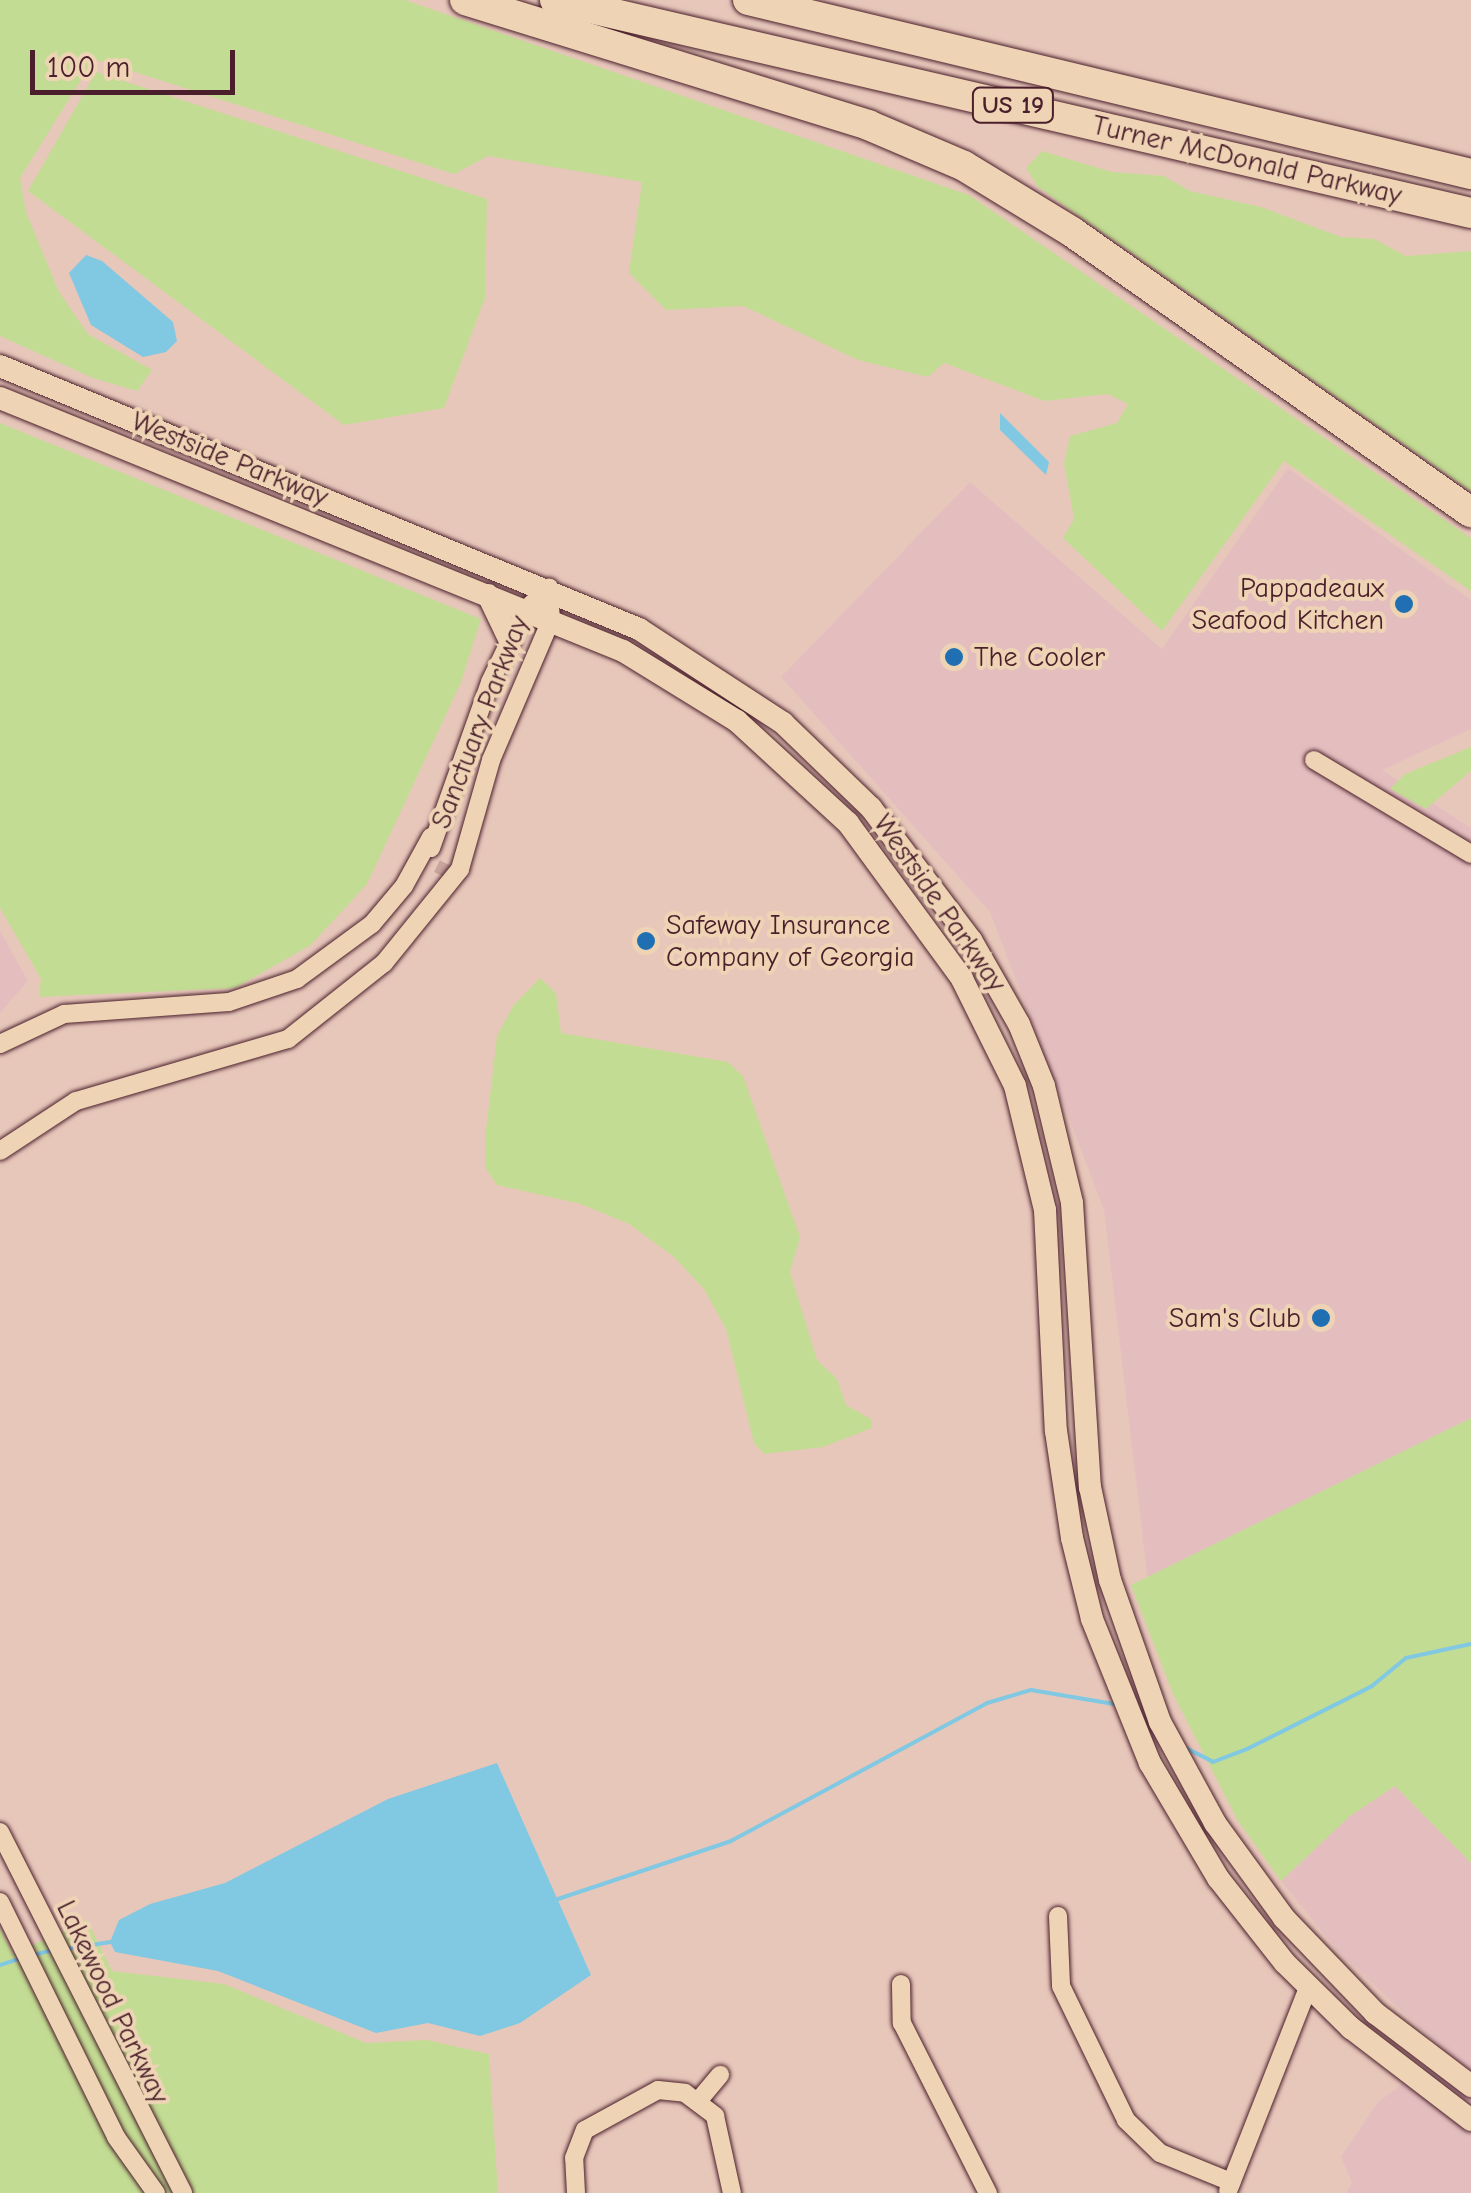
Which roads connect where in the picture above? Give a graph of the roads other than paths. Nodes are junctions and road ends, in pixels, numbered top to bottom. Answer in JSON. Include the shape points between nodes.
{"nodes":[{"id":1,"x":465,"y":0,"type":"edge"},
{"id":2,"x":555,"y":0,"type":"edge"},
{"id":3,"x":748,"y":0,"type":"edge"},
{"id":4,"x":1471,"y":174,"type":"edge"},
{"id":5,"x":1471,"y":212,"type":"edge"},
{"id":6,"x":0,"y":366,"type":"edge"},
{"id":7,"x":0,"y":398,"type":"edge"},
{"id":8,"x":1471,"y":512,"type":"edge"},
{"id":9,"x":550,"y":588,"type":"junction"},
{"id":10,"x":488,"y":596,"type":"junction"},
{"id":11,"x":525,"y":610,"type":"junction"},
{"id":12,"x":551,"y":620,"type":"junction"},
{"id":13,"x":510,"y":640,"type":"junction"},
{"id":14,"x":1314,"y":760,"type":"dead end"},
{"id":15,"x":1471,"y":854,"type":"edge"},
{"id":16,"x":0,"y":1044,"type":"edge"},
{"id":17,"x":0,"y":1151,"type":"edge"},
{"id":18,"x":0,"y":1832,"type":"edge"},
{"id":19,"x":0,"y":1902,"type":"edge"},
{"id":20,"x":1058,"y":1916,"type":"dead end"},
{"id":21,"x":901,"y":1984,"type":"dead end"},
{"id":22,"x":1308,"y":1988,"type":"junction"},
{"id":23,"x":720,"y":2076,"type":"dead end"},
{"id":24,"x":1471,"y":2086,"type":"edge"},
{"id":25,"x":699,"y":2100,"type":"junction"},
{"id":26,"x":1471,"y":2120,"type":"edge"},
{"id":27,"x":1230,"y":2187,"type":"edge"},
{"id":28,"x":156,"y":2193,"type":"edge"},
{"id":29,"x":183,"y":2193,"type":"edge"},
{"id":30,"x":576,"y":2193,"type":"edge"},
{"id":31,"x":732,"y":2193,"type":"edge"},
{"id":32,"x":988,"y":2193,"type":"edge"}],
"edges":[{"from":1,"to":8,"type":"highway","via":[[852,119],[964,166],[1072,232]]},
{"from":2,"to":5,"type":"highway","name":"Turner McDonald Parkway","number":"US 19"},
{"from":3,"to":4,"type":"highway","name":"Turner McDonald Parkway","number":"US 19"},
{"from":6,"to":9,"type":"main road","name":"Westside Parkway"},
{"from":7,"to":10,"type":"main road","name":"Westside Parkway"},
{"from":9,"to":11,"type":"street","name":"Sanctuary Parkway"},
{"from":9,"to":12,"type":"street","name":"Sanctuary Parkway"},
{"from":9,"to":24,"type":"main road","name":"Westside Parkway","via":[[674,647],[783,723],[871,808],[970,940],[1033,1056],[1066,1159],[1090,1488],[1115,1597],[1160,1722],[1215,1823],[1284,1918],[1375,2013]]},
{"from":10,"to":11,"type":"main road","name":"Westside Parkway"},
{"from":10,"to":13,"type":"main road"},
{"from":11,"to":12,"type":"main road","name":"Westside Parkway"},
{"from":11,"to":13,"type":"street","name":"Sanctuary Parkway"},
{"from":12,"to":17,"type":"street","name":"Sanctuary Parkway","via":[[448,871],[384,963],[302,1031],[76,1102]]},
{"from":12,"to":22,"type":"main road","name":"Westside Parkway","via":[[674,679],[789,763],[876,858],[979,1008],[1015,1086],[1037,1163],[1049,1249],[1060,1466],[1092,1618],[1138,1738],[1180,1819],[1238,1906]]},
{"from":13,"to":16,"type":"street","name":"Sanctuary Parkway","via":[[431,844],[417,871],[355,940],[277,988],[196,1007],[64,1014]]},
{"from":14,"to":15,"type":"street"},
{"from":18,"to":29,"type":"street","name":"Lakewood Parkway"},
{"from":19,"to":28,"type":"street","name":"Lakewood Parkway","via":[[104,2114]]},
{"from":20,"to":27,"type":"street","via":[[1061,1986],[1126,2120],[1160,2153]]},
{"from":21,"to":32,"type":"street","via":[[902,2023]]},
{"from":22,"to":26,"type":"main road","name":"Westside Parkway"},
{"from":22,"to":27,"type":"street"},
{"from":23,"to":25,"type":"street"},
{"from":25,"to":30,"type":"street","via":[[658,2090],[596,2118],[577,2145]]},
{"from":25,"to":31,"type":"street","via":[[724,2135]]}]}
